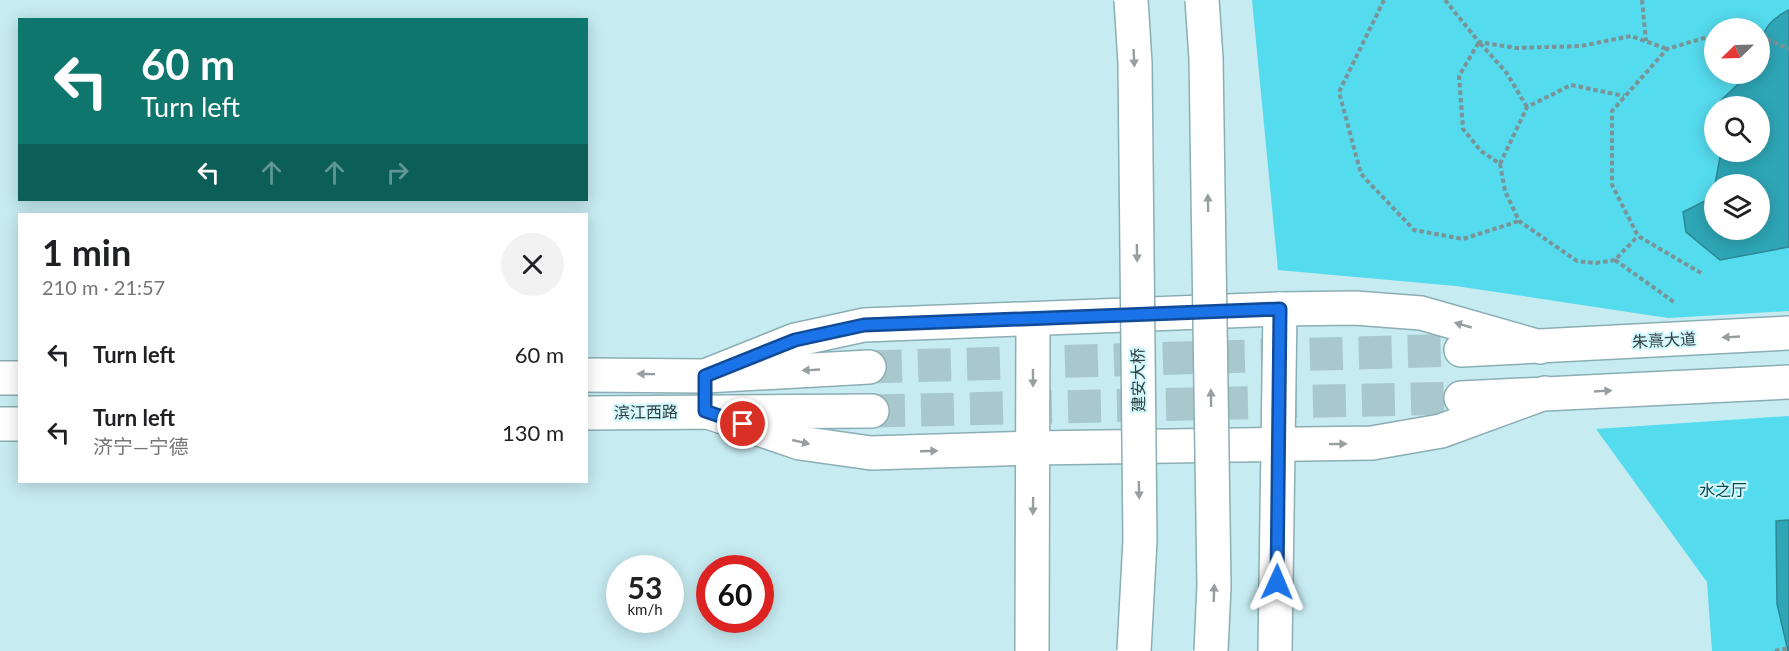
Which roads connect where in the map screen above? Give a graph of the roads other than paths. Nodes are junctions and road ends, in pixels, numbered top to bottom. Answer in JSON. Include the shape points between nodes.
{"nodes":[{"id":1,"x":1131,"y":0,"type":"edge"},
{"id":2,"x":1202,"y":0,"type":"edge"},
{"id":3,"x":1280,"y":309,"type":"junction"},
{"id":4,"x":1033,"y":320,"type":"junction"},
{"id":5,"x":1789,"y":333,"type":"edge"},
{"id":6,"x":1540,"y":347,"type":"junction"},
{"id":7,"x":1461,"y":350,"type":"tunnel mouth"},
{"id":8,"x":869,"y":367,"type":"tunnel mouth"},
{"id":9,"x":588,"y":375,"type":"edge"},
{"id":10,"x":705,"y":376,"type":"junction"},
{"id":11,"x":0,"y":378,"type":"edge"},
{"id":12,"x":18,"y":378,"type":"edge"},
{"id":13,"x":1789,"y":382,"type":"edge"},
{"id":14,"x":1545,"y":393,"type":"junction"},
{"id":15,"x":1461,"y":398,"type":"tunnel mouth"},
{"id":16,"x":705,"y":411,"type":"junction"},
{"id":17,"x":872,"y":411,"type":"tunnel mouth"},
{"id":18,"x":588,"y":413,"type":"edge"},
{"id":19,"x":0,"y":424,"type":"edge"},
{"id":20,"x":18,"y":424,"type":"edge"},
{"id":21,"x":1280,"y":445,"type":"junction"},
{"id":22,"x":1034,"y":448,"type":"junction"},
{"id":23,"x":1032,"y":651,"type":"edge"},
{"id":24,"x":1134,"y":651,"type":"edge"},
{"id":25,"x":1211,"y":651,"type":"edge"},
{"id":26,"x":1275,"y":651,"type":"edge"}],
"edges":[{"from":1,"to":24,"type":"main road","name":"建安大桥","one_way":true,"bridge":true,"via":[[1140,540]]},
{"from":25,"to":2,"type":"main road","one_way":true,"bridge":true,"via":[[1214,574]]},
{"from":3,"to":4,"type":"main road"},
{"from":6,"to":3,"type":"main road","one_way":true,"via":[[1421,313],[1355,308]]},
{"from":3,"to":21,"type":"main road"},
{"from":4,"to":10,"type":"main road","via":[[864,325],[795,340]]},
{"from":4,"to":22,"type":"main road","one_way":true},
{"from":5,"to":6,"type":"main road","name":"朱熹大道","one_way":true},
{"from":6,"to":7,"type":"main road","name":"朱熹大道"},
{"from":8,"to":10,"type":"main road","one_way":true},
{"from":10,"to":9,"type":"main road","one_way":true},
{"from":10,"to":16,"type":"main road"},
{"from":11,"to":12,"type":"main road"},
{"from":14,"to":13,"type":"main road","one_way":true},
{"from":14,"to":15,"type":"main road"},
{"from":21,"to":14,"type":"main road","one_way":true,"via":[[1372,443],[1441,431]]},
{"from":16,"to":17,"type":"main road","name":"滨江西路"},
{"from":16,"to":18,"type":"main road","name":"滨江西路"},
{"from":16,"to":22,"type":"main road","one_way":true,"via":[[800,443],[871,453]]},
{"from":19,"to":20,"type":"main road"},
{"from":21,"to":22,"type":"main road"},
{"from":21,"to":26,"type":"main road"},
{"from":22,"to":23,"type":"main road","one_way":true}]}
